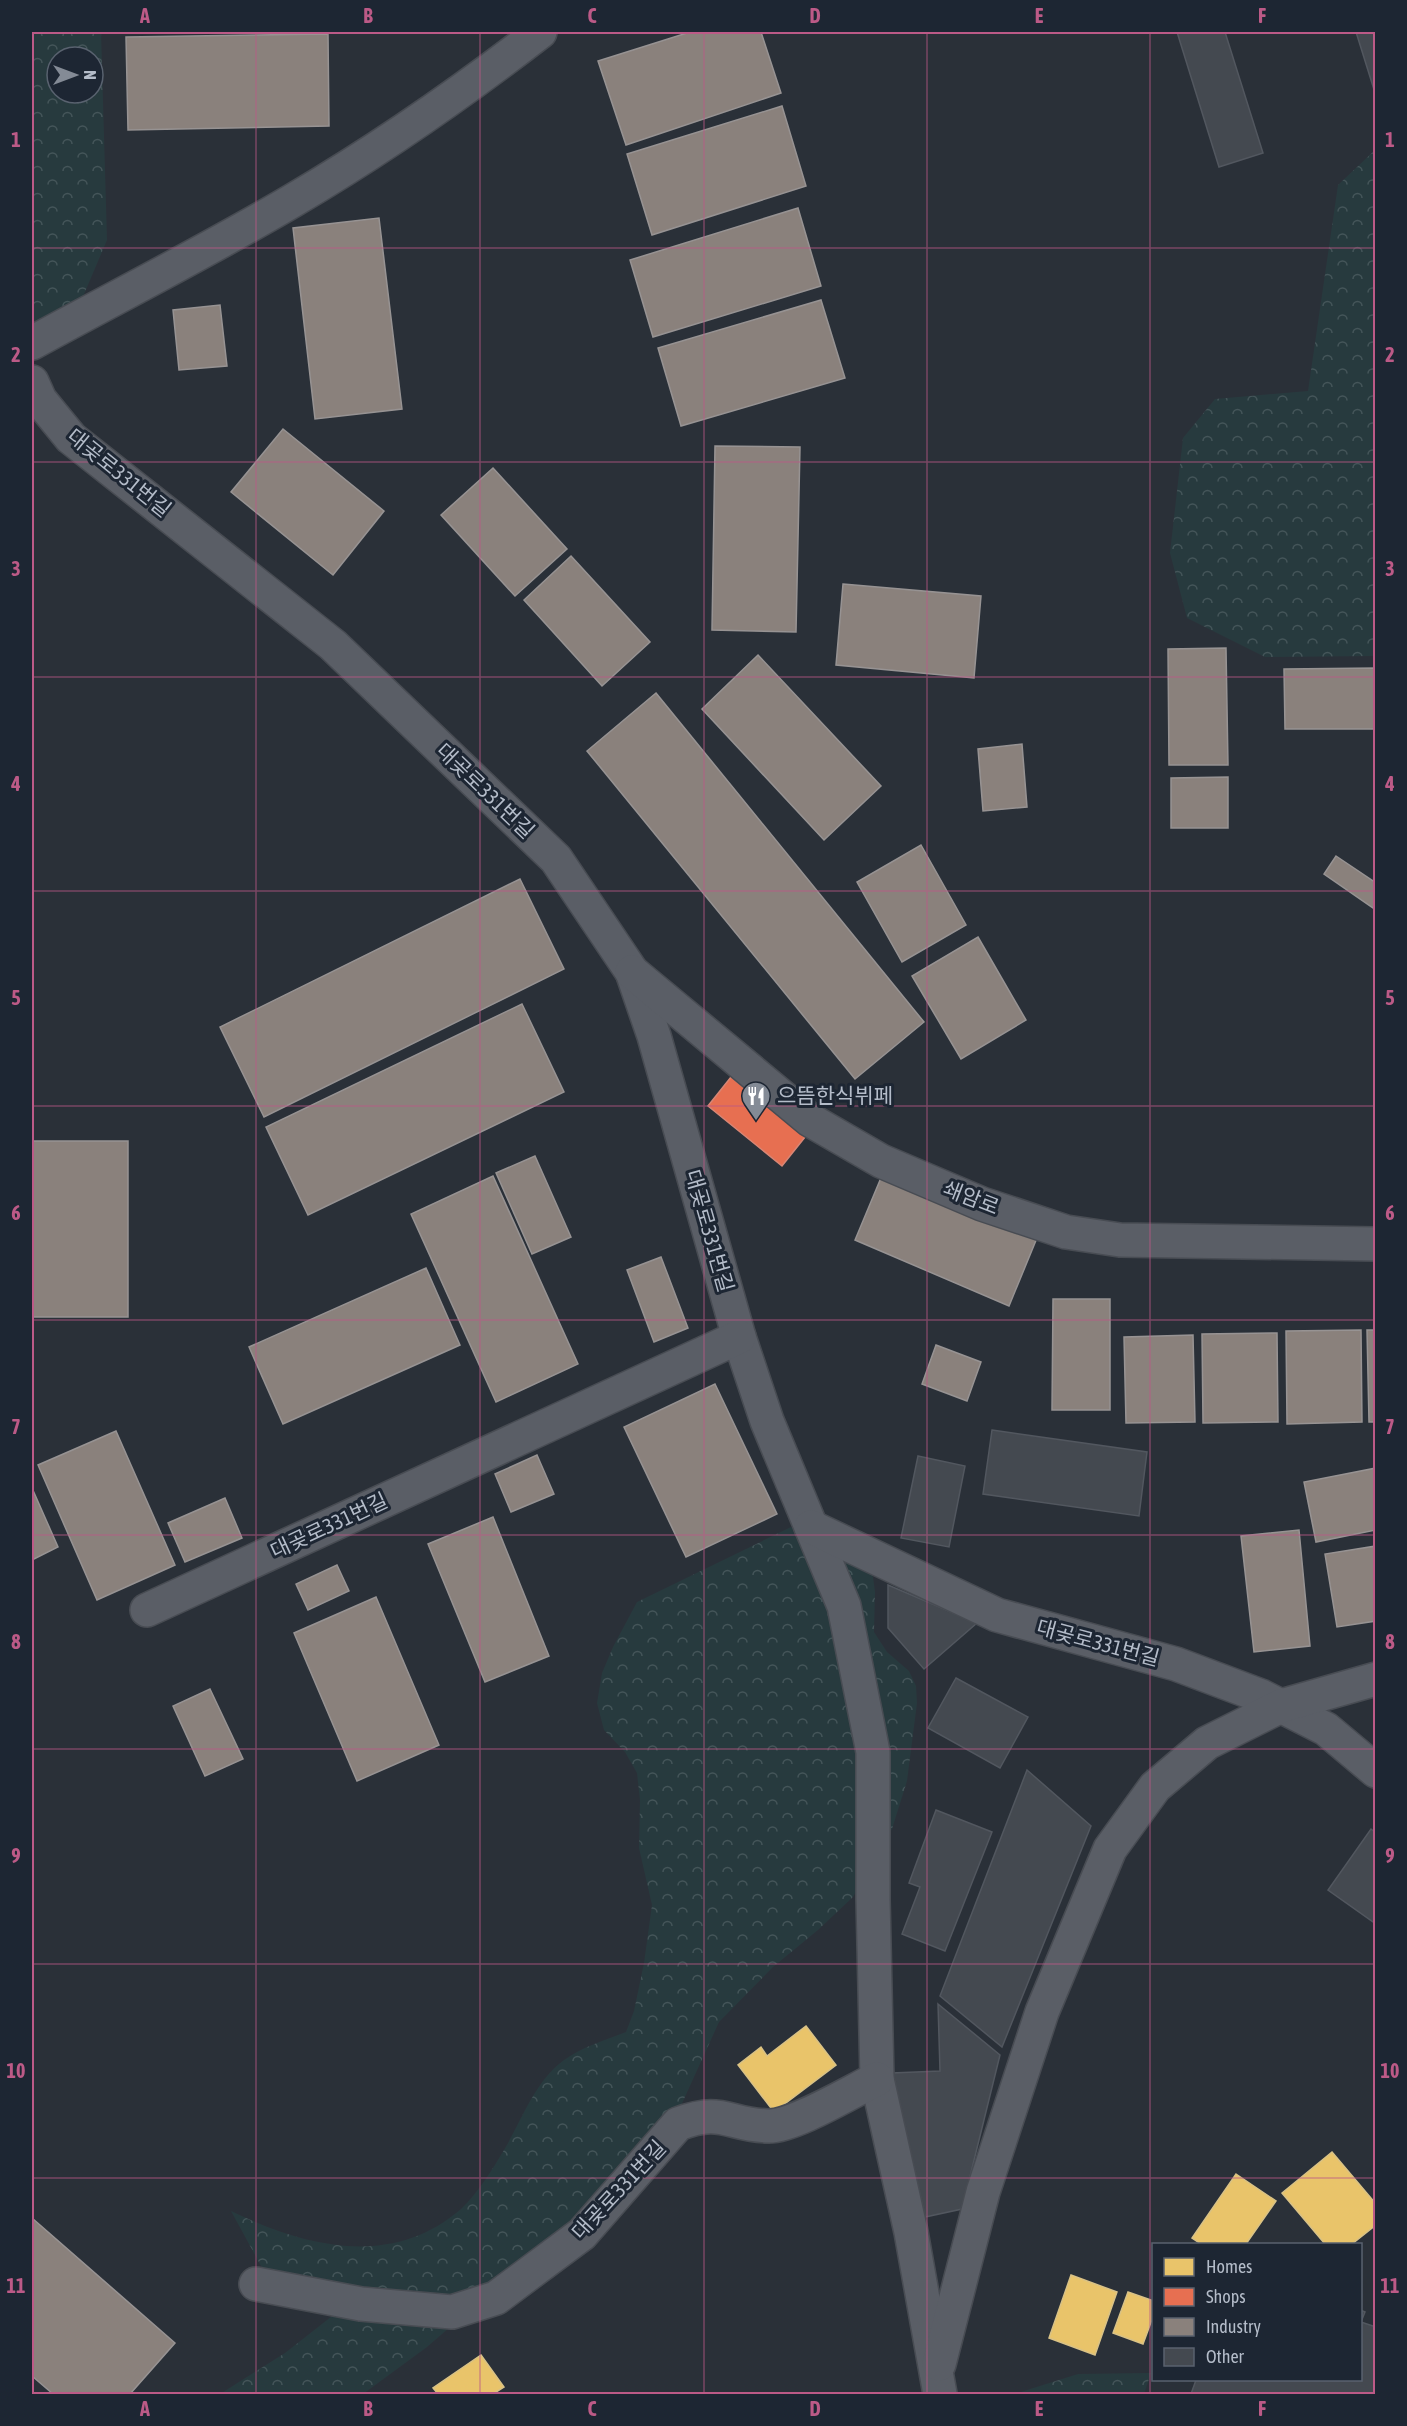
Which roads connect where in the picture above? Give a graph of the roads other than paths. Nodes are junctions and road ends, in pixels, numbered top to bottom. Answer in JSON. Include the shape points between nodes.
{"nodes":[{"id":1,"x":540,"y":32,"type":"edge"},
{"id":2,"x":32,"y":343,"type":"edge"},
{"id":3,"x":32,"y":382,"type":"edge"},
{"id":4,"x":632,"y":972,"type":"junction"},
{"id":5,"x":1376,"y":1244,"type":"edge"},
{"id":6,"x":739,"y":1336,"type":"junction"},
{"id":7,"x":811,"y":1527,"type":"junction"},
{"id":8,"x":147,"y":1610,"type":"dead end"},
{"id":9,"x":1376,"y":1679,"type":"edge"},
{"id":10,"x":1281,"y":1706,"type":"junction"},
{"id":11,"x":1376,"y":1772,"type":"edge"},
{"id":12,"x":877,"y":2079,"type":"junction"},
{"id":13,"x":256,"y":2284,"type":"dead end"},
{"id":14,"x":938,"y":2384,"type":"edge"}],
"edges":[{"from":1,"to":2,"type":"lane","via":[[423,119],[291,201]]},
{"from":3,"to":4,"type":"lane","name":"대곶로331번길","via":[[40,400],[71,438],[333,645],[556,859]]},
{"from":4,"to":5,"type":"lane","name":"쇄암로","via":[[810,1120],[881,1161],[982,1204],[1066,1232],[1120,1240]]},
{"from":4,"to":6,"type":"lane","name":"대곶로331번길","via":[[654,1036]]},
{"from":6,"to":7,"type":"lane","name":"대곶로331번길","via":[[767,1421]]},
{"from":6,"to":8,"type":"lane","name":"대곶로331번길"},
{"from":7,"to":10,"type":"lane","name":"대곶로331번길","via":[[997,1614],[1176,1664]]},
{"from":7,"to":12,"type":"lane","name":"대곶로331번길","via":[[843,1606],[873,1752]]},
{"from":9,"to":10,"type":"lane"},
{"from":10,"to":11,"type":"lane","name":"대곶로331번길","via":[[1326,1729]]},
{"from":10,"to":14,"type":"lane","via":[[1198,1750],[1155,1786],[1110,1849],[1038,2024],[983,2192]]},
{"from":12,"to":13,"type":"lane","name":"대곶로331번길","via":[[790,2122],[769,2127],[716,2115],[678,2124],[582,2235],[496,2298],[452,2312],[361,2304]]},
{"from":12,"to":14,"type":"lane","name":"대곶로331번길","via":[[911,2232]]}]}
